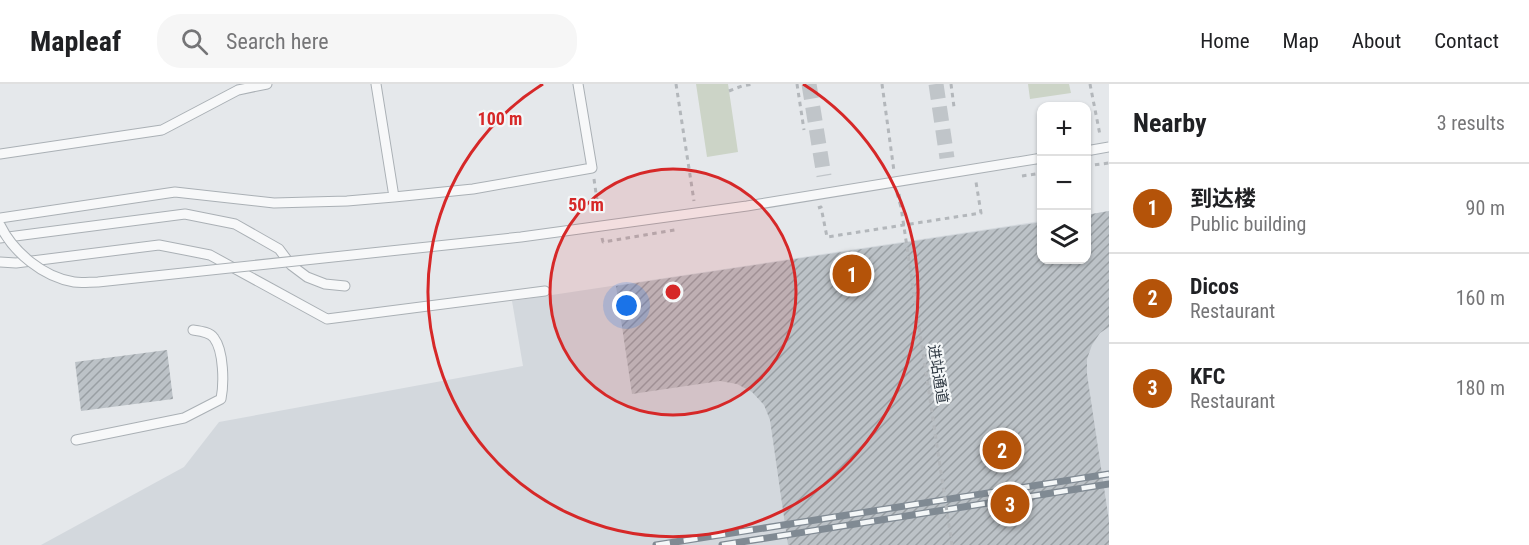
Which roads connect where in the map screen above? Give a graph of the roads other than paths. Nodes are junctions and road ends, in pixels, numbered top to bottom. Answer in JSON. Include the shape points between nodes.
{"nodes":[{"id":1,"x":267,"y":84,"type":"edge"},
{"id":2,"x":376,"y":84,"type":"edge"},
{"id":3,"x":578,"y":84,"type":"edge"},
{"id":4,"x":0,"y":154,"type":"edge"},
{"id":5,"x":1037,"y":159,"type":"edge"},
{"id":6,"x":394,"y":197,"type":"junction"},
{"id":7,"x":0,"y":218,"type":"edge"},
{"id":8,"x":0,"y":225,"type":"edge"},
{"id":9,"x":0,"y":238,"type":"edge"},
{"id":10,"x":0,"y":262,"type":"edge"},
{"id":11,"x":345,"y":286,"type":"dead end"},
{"id":12,"x":545,"y":291,"type":"dead end"},
{"id":13,"x":193,"y":330,"type":"dead end"},
{"id":14,"x":76,"y":440,"type":"dead end"}],
"edges":[{"from":1,"to":4,"type":"lane","via":[[238,90],[162,130]]},
{"from":2,"to":6,"type":"lane"},
{"from":3,"to":6,"type":"lane","via":[[592,168],[473,189]]},
{"from":5,"to":8,"type":"lane","bridge":true,"via":[[747,206],[521,237],[98,282],[74,282],[47,272],[23,256]]},
{"from":6,"to":7,"type":"lane","via":[[274,203],[175,192]]},
{"from":9,"to":11,"type":"lane","via":[[185,214],[235,224],[279,249],[307,277]]},
{"from":10,"to":12,"type":"lane","via":[[159,245],[210,255],[327,320]]},
{"from":13,"to":14,"type":"lane","via":[[214,337],[219,348],[224,384],[221,399],[184,418]]}]}
